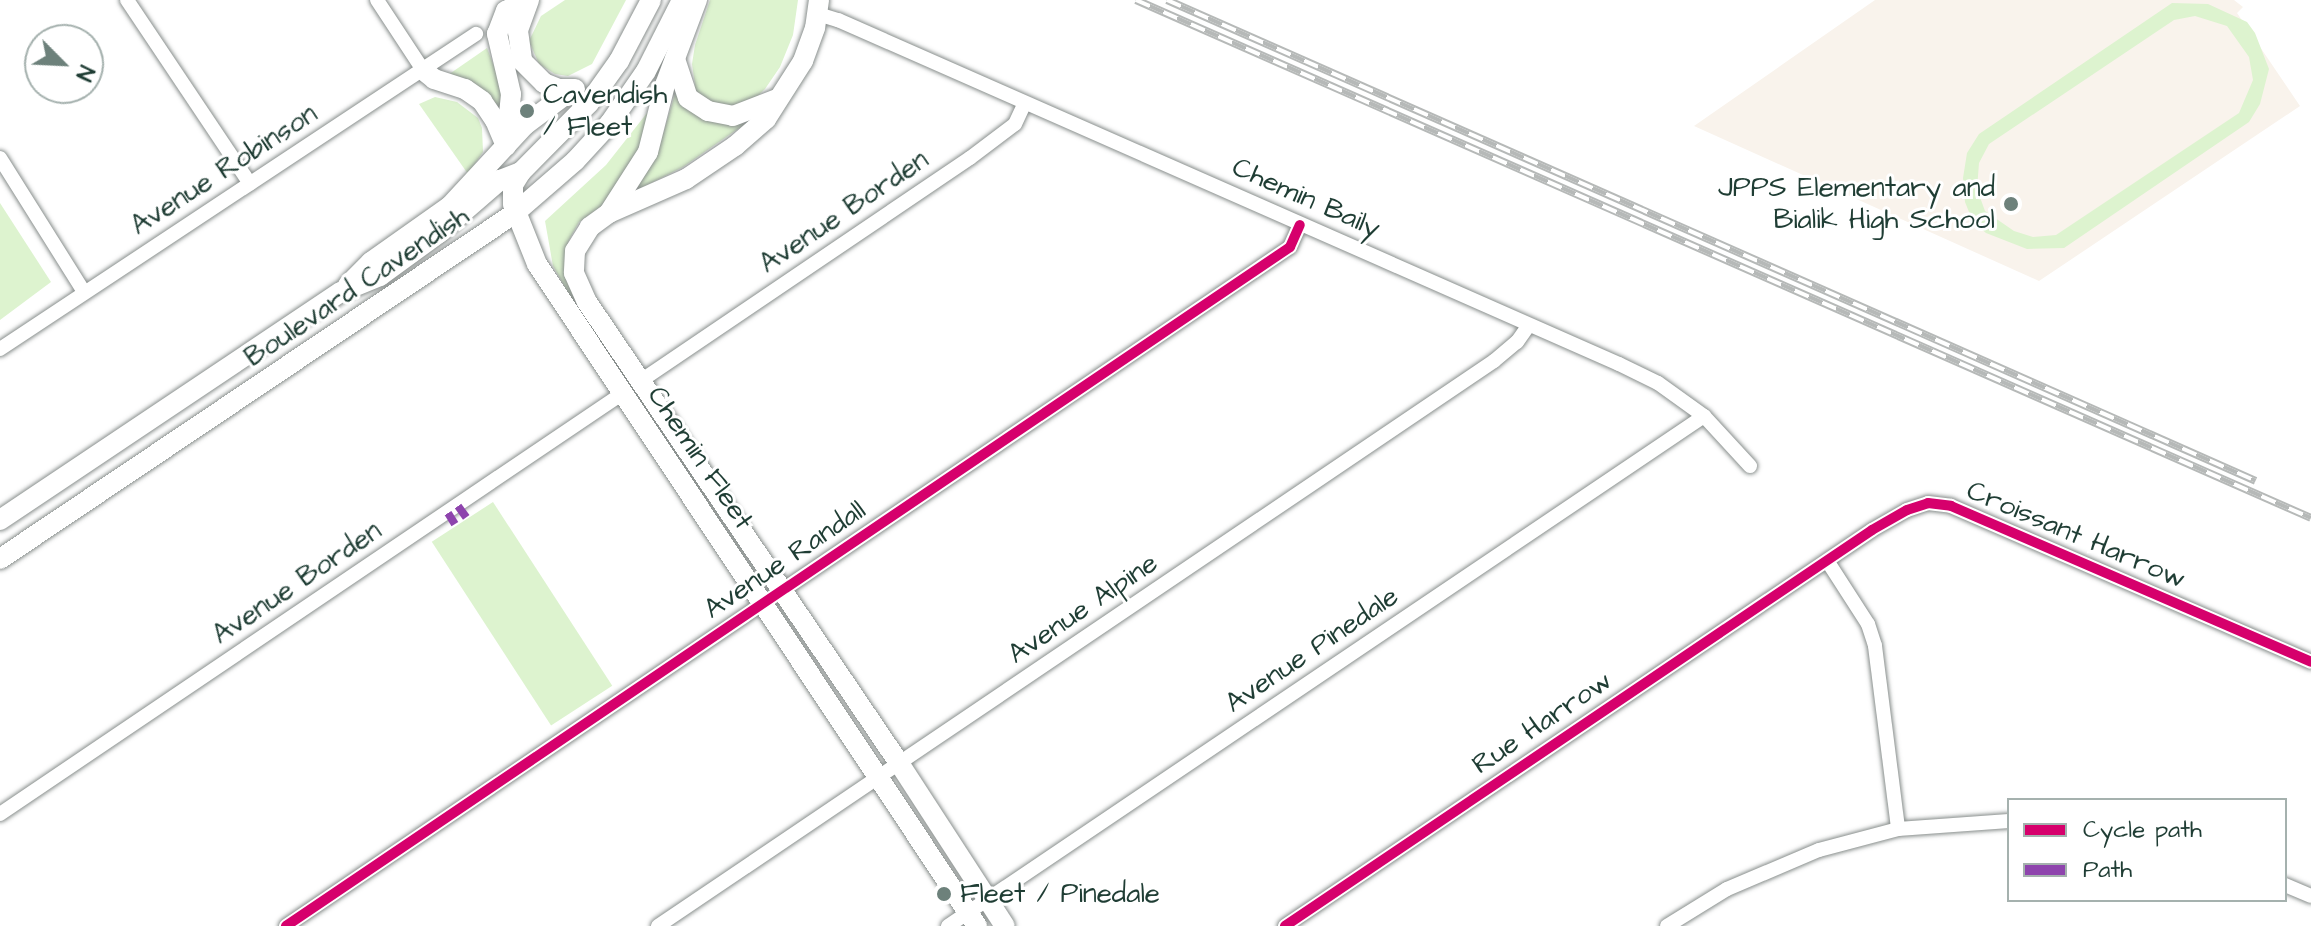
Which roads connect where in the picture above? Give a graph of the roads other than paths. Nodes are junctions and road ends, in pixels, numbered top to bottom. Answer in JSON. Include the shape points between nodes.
{"nodes":[{"id":1,"x":127,"y":0,"type":"edge"},
{"id":2,"x":377,"y":0,"type":"edge"},
{"id":3,"x":528,"y":0,"type":"edge"},
{"id":4,"x":651,"y":0,"type":"edge"},
{"id":5,"x":682,"y":0,"type":"edge"},
{"id":6,"x":697,"y":0,"type":"edge"},
{"id":7,"x":819,"y":7,"type":"edge"},
{"id":8,"x":476,"y":34,"type":"dead end"},
{"id":9,"x":675,"y":59,"type":"junction"},
{"id":10,"x":423,"y":70,"type":"junction"},
{"id":11,"x":606,"y":80,"type":"junction"},
{"id":12,"x":573,"y":89,"type":"junction"},
{"id":13,"x":777,"y":99,"type":"junction"},
{"id":14,"x":1025,"y":103,"type":"junction"},
{"id":15,"x":506,"y":146,"type":"junction"},
{"id":16,"x":0,"y":158,"type":"edge"},
{"id":17,"x":521,"y":172,"type":"junction"},
{"id":18,"x":250,"y":184,"type":"junction"},
{"id":19,"x":515,"y":213,"type":"junction"},
{"id":20,"x":609,"y":213,"type":"junction"},
{"id":21,"x":1300,"y":225,"type":"junction"},
{"id":22,"x":84,"y":292,"type":"junction"},
{"id":23,"x":341,"y":292,"type":"junction"},
{"id":24,"x":1528,"y":326,"type":"junction"},
{"id":25,"x":0,"y":349,"type":"edge"},
{"id":26,"x":642,"y":380,"type":"junction"},
{"id":27,"x":623,"y":393,"type":"junction"},
{"id":28,"x":1704,"y":416,"type":"junction"},
{"id":29,"x":1750,"y":466,"type":"dead end"},
{"id":30,"x":0,"y":520,"type":"edge"},
{"id":31,"x":0,"y":559,"type":"edge"},
{"id":32,"x":1828,"y":562,"type":"junction"},
{"id":33,"x":782,"y":591,"type":"junction"},
{"id":34,"x":763,"y":604,"type":"junction"},
{"id":35,"x":2311,"y":662,"type":"edge"},
{"id":36,"x":899,"y":763,"type":"junction"},
{"id":37,"x":879,"y":777,"type":"junction"},
{"id":38,"x":0,"y":814,"type":"edge"},
{"id":39,"x":2007,"y":821,"type":"edge"},
{"id":40,"x":1898,"y":829,"type":"junction"},
{"id":41,"x":2287,"y":886,"type":"edge"},
{"id":42,"x":2311,"y":896,"type":"edge"},
{"id":43,"x":987,"y":900,"type":"junction"},
{"id":44,"x":973,"y":919,"type":"edge"},
{"id":45,"x":1673,"y":924,"type":"edge"},
{"id":46,"x":286,"y":926,"type":"edge"},
{"id":47,"x":658,"y":926,"type":"edge"},
{"id":48,"x":948,"y":926,"type":"edge"},
{"id":49,"x":1005,"y":926,"type":"edge"},
{"id":50,"x":1285,"y":926,"type":"edge"}],
"edges":[{"from":1,"to":18,"type":"street"},
{"from":2,"to":10,"type":"street"},
{"from":3,"to":12,"type":"main road","via":[[518,31],[522,61],[544,83]]},
{"from":3,"to":15,"type":"main road","via":[[506,11],[497,34],[511,94]]},
{"from":4,"to":11,"type":"main road","name":"Boulevard Cavendish"},
{"from":5,"to":19,"type":"main road","name":"Boulevard Cavendish","via":[[640,83],[610,123]]},
{"from":6,"to":9,"type":"main road"},
{"from":7,"to":13,"type":"main road","via":[[803,61]]},
{"from":7,"to":14,"type":"street","name":"Chemin Baily"},
{"from":8,"to":10,"type":"street","name":"Avenue Robinson"},
{"from":9,"to":13,"type":"main road","via":[[688,98],[708,111],[733,116]]},
{"from":9,"to":20,"type":"main road","via":[[648,152]]},
{"from":10,"to":15,"type":"main road","via":[[482,101]]},
{"from":10,"to":18,"type":"street","name":"Avenue Robinson"},
{"from":11,"to":12,"type":"main road"},
{"from":11,"to":17,"type":"main road","name":"Boulevard Cavendish","via":[[562,135]]},
{"from":12,"to":15,"type":"main road"},
{"from":13,"to":20,"type":"main road","via":[[754,132],[700,170]]},
{"from":14,"to":21,"type":"street","name":"Chemin Baily"},
{"from":14,"to":26,"type":"street","name":"Avenue Borden","via":[[1015,124],[970,158]]},
{"from":15,"to":23,"type":"main road","via":[[450,206],[371,262]]},
{"from":16,"to":22,"type":"street"},
{"from":17,"to":19,"type":"main road","via":[[512,191]]},
{"from":17,"to":23,"type":"main road","name":"Boulevard Cavendish","via":[[500,180],[391,269]]},
{"from":18,"to":22,"type":"street","name":"Avenue Robinson"},
{"from":19,"to":27,"type":"main road","name":"Chemin Fleet","via":[[537,264]]},
{"from":19,"to":31,"type":"main road","name":"Boulevard Cavendish"},
{"from":20,"to":26,"type":"main road","name":"Chemin Fleet","via":[[581,237],[574,273],[582,294]]},
{"from":21,"to":24,"type":"street","name":"Chemin Baily"},
{"from":21,"to":33,"type":"street","name":"Avenue Randall","via":[[1290,247]]},
{"from":22,"to":25,"type":"street","name":"Avenue Robinson"},
{"from":23,"to":30,"type":"main road","name":"Boulevard Cavendish"},
{"from":24,"to":28,"type":"street","name":"Chemin Baily","via":[[1658,383]]},
{"from":24,"to":36,"type":"street","name":"Avenue Alpine","via":[[1494,361]]},
{"from":26,"to":33,"type":"main road","name":"Chemin Fleet"},
{"from":27,"to":34,"type":"main road","name":"Chemin Fleet"},
{"from":27,"to":38,"type":"street","name":"Avenue Borden"},
{"from":28,"to":29,"type":"street","name":"Chemin Baily"},
{"from":28,"to":43,"type":"street","name":"Avenue Pinedale"},
{"from":32,"to":35,"type":"street","name":"Croissant Harrow","via":[[1907,510],[1928,503],[1951,506]]},
{"from":32,"to":40,"type":"street","via":[[1868,624],[1875,646]]},
{"from":32,"to":50,"type":"street","name":"Rue Harrow"},
{"from":33,"to":34,"type":"street","name":"Avenue Randall"},
{"from":33,"to":36,"type":"main road","name":"Chemin Fleet"},
{"from":34,"to":37,"type":"main road","name":"Chemin Fleet"},
{"from":34,"to":46,"type":"street","name":"Avenue Randall"},
{"from":36,"to":37,"type":"street","name":"Avenue Alpine"},
{"from":36,"to":43,"type":"main road","name":"Chemin Fleet"},
{"from":37,"to":44,"type":"main road","name":"Chemin Fleet"},
{"from":37,"to":47,"type":"street","name":"Avenue Alpine"},
{"from":39,"to":40,"type":"street"},
{"from":40,"to":45,"type":"street","via":[[1779,865],[1727,889]]},
{"from":41,"to":42,"type":"street"},
{"from":43,"to":44,"type":"street","name":"Avenue Pinedale"},
{"from":43,"to":49,"type":"main road","name":"Chemin Fleet"},
{"from":44,"to":48,"type":"street","name":"Avenue Pinedale"}]}
